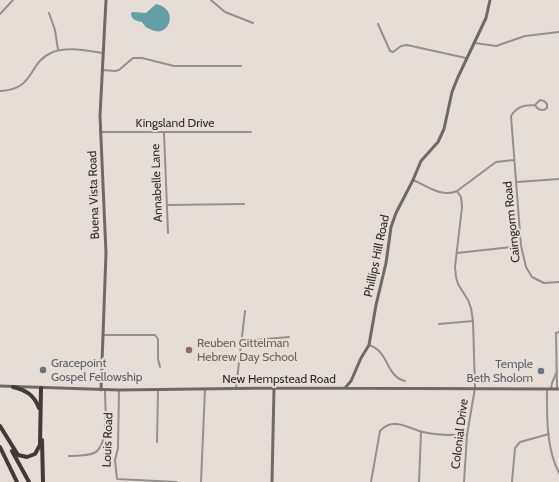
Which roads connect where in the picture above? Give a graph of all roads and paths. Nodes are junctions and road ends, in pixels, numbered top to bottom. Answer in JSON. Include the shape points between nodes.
{"nodes":[{"id":1,"x":14,"y":0,"type":"edge"},
{"id":2,"x":106,"y":0,"type":"edge"},
{"id":3,"x":211,"y":0,"type":"edge"},
{"id":4,"x":490,"y":0,"type":"edge"},
{"id":5,"x":49,"y":13,"type":"dead end"},
{"id":6,"x":0,"y":14,"type":"edge"},
{"id":7,"x":253,"y":23,"type":"dead end"},
{"id":8,"x":378,"y":24,"type":"dead end"},
{"id":9,"x":559,"y":32,"type":"edge"},
{"id":10,"x":475,"y":42,"type":"junction"},
{"id":11,"x":58,"y":50,"type":"junction"},
{"id":12,"x":103,"y":53,"type":"junction"},
{"id":13,"x":467,"y":58,"type":"junction"},
{"id":14,"x":241,"y":66,"type":"dead end"},
{"id":15,"x":102,"y":70,"type":"junction"},
{"id":16,"x":0,"y":91,"type":"edge"},
{"id":17,"x":535,"y":105,"type":"junction"},
{"id":18,"x":100,"y":132,"type":"junction"},
{"id":19,"x":251,"y":132,"type":"dead end"},
{"id":20,"x":164,"y":133,"type":"junction"},
{"id":21,"x":514,"y":160,"type":"junction"},
{"id":22,"x":559,"y":179,"type":"edge"},
{"id":23,"x":413,"y":180,"type":"junction"},
{"id":24,"x":517,"y":182,"type":"junction"},
{"id":25,"x":457,"y":191,"type":"junction"},
{"id":26,"x":244,"y":204,"type":"dead end"},
{"id":27,"x":167,"y":205,"type":"junction"},
{"id":28,"x":168,"y":233,"type":"dead end"},
{"id":29,"x":522,"y":246,"type":"junction"},
{"id":30,"x":457,"y":253,"type":"junction"},
{"id":31,"x":559,"y":282,"type":"edge"},
{"id":32,"x":245,"y":311,"type":"dead end"},
{"id":33,"x":473,"y":321,"type":"junction"},
{"id":34,"x":439,"y":324,"type":"dead end"},
{"id":35,"x":559,"y":332,"type":"edge"},
{"id":36,"x":102,"y":336,"type":"junction"},
{"id":37,"x":289,"y":337,"type":"dead end"},
{"id":38,"x":242,"y":341,"type":"junction"},
{"id":39,"x":369,"y":344,"type":"junction"},
{"id":40,"x":160,"y":368,"type":"dead end"},
{"id":41,"x":557,"y":370,"type":"junction"},
{"id":42,"x":405,"y":381,"type":"dead end"},
{"id":43,"x":0,"y":386,"type":"edge"},
{"id":44,"x":13,"y":387,"type":"junction"},
{"id":45,"x":42,"y":388,"type":"junction"},
{"id":46,"x":158,"y":388,"type":"junction"},
{"id":47,"x":205,"y":388,"type":"junction"},
{"id":48,"x":236,"y":388,"type":"junction"},
{"id":49,"x":274,"y":388,"type":"junction"},
{"id":50,"x":345,"y":388,"type":"junction"},
{"id":51,"x":475,"y":388,"type":"junction"},
{"id":52,"x":549,"y":389,"type":"junction"},
{"id":53,"x":558,"y":389,"type":"edge"},
{"id":54,"x":101,"y":390,"type":"junction"},
{"id":55,"x":105,"y":390,"type":"junction"},
{"id":56,"x":119,"y":390,"type":"junction"},
{"id":57,"x":40,"y":413,"type":"junction"},
{"id":58,"x":0,"y":427,"type":"edge"},
{"id":59,"x":421,"y":432,"type":"junction"},
{"id":60,"x":549,"y":434,"type":"junction"},
{"id":61,"x":467,"y":435,"type":"junction"},
{"id":62,"x":156,"y":442,"type":"dead end"},
{"id":63,"x":0,"y":447,"type":"edge"},
{"id":64,"x":69,"y":456,"type":"dead end"},
{"id":65,"x":559,"y":473,"type":"edge"},
{"id":66,"x":17,"y":482,"type":"edge"},
{"id":67,"x":29,"y":482,"type":"edge"},
{"id":68,"x":42,"y":482,"type":"edge"},
{"id":69,"x":177,"y":482,"type":"edge"},
{"id":70,"x":201,"y":482,"type":"edge"},
{"id":71,"x":272,"y":482,"type":"edge"},
{"id":72,"x":371,"y":482,"type":"edge"},
{"id":73,"x":419,"y":482,"type":"edge"},
{"id":74,"x":464,"y":482,"type":"edge"},
{"id":75,"x":512,"y":482,"type":"edge"}],
"edges":[{"from":1,"to":6,"type":"street"},
{"from":2,"to":12,"type":"street","name":"Buena Vista Road"},
{"from":3,"to":7,"type":"street","via":[[225,12]]},
{"from":4,"to":10,"type":"street","name":"Phillips Hill Road","via":[[486,18]]},
{"from":5,"to":11,"type":"street"},
{"from":8,"to":13,"type":"street","via":[[390,51],[406,45]]},
{"from":9,"to":10,"type":"street","via":[[525,36],[496,46]]},
{"from":10,"to":13,"type":"street","name":"Phillips Hill Road"},
{"from":11,"to":12,"type":"street"},
{"from":11,"to":16,"type":"street","via":[[43,58],[21,86]]},
{"from":12,"to":15,"type":"street","name":"Buena Vista Road"},
{"from":13,"to":23,"type":"street","name":"Phillips Hill Road","via":[[452,92],[444,129],[438,142],[421,161]]},
{"from":14,"to":15,"type":"street","via":[[174,66],[133,58],[119,70]]},
{"from":15,"to":18,"type":"street","name":"Buena Vista Road"},
{"from":17,"to":17,"type":"street","via":[[540,100],[547,104],[547,108],[540,110]]},
{"from":17,"to":21,"type":"street","name":"Cairngorm Road","via":[[520,107],[511,116]]},
{"from":18,"to":20,"type":"street","name":"Kingsland Drive"},
{"from":18,"to":36,"type":"street","name":"Buena Vista Road","via":[[106,253]]},
{"from":19,"to":20,"type":"street","name":"Kingsland Drive"},
{"from":20,"to":27,"type":"street","name":"Annabelle Lane"},
{"from":21,"to":24,"type":"street","name":"Cairngorm Road"},
{"from":21,"to":25,"type":"street","via":[[496,162]]},
{"from":22,"to":24,"type":"street"},
{"from":23,"to":25,"type":"street","via":[[442,193],[450,194]]},
{"from":23,"to":39,"type":"street","name":"Phillips Hill Road","via":[[391,227]]},
{"from":24,"to":29,"type":"street","name":"Cairngorm Road"},
{"from":25,"to":30,"type":"street","name":"Colonial Drive","via":[[461,197],[462,207]]},
{"from":26,"to":27,"type":"street"},
{"from":27,"to":28,"type":"street","name":"Annabelle Lane"},
{"from":29,"to":30,"type":"street"},
{"from":29,"to":31,"type":"street","name":"Cairngorm Road","via":[[526,267],[532,277],[544,283]]},
{"from":30,"to":33,"type":"street","name":"Colonial Drive","via":[[456,277],[468,300]]},
{"from":32,"to":38,"type":"street"},
{"from":33,"to":34,"type":"street"},
{"from":33,"to":51,"type":"street","name":"Colonial Drive"},
{"from":35,"to":41,"type":"street","via":[[556,332]]},
{"from":36,"to":40,"type":"street","via":[[155,335],[158,339]]},
{"from":36,"to":54,"type":"street","name":"Buena Vista Road"},
{"from":37,"to":38,"type":"street"},
{"from":38,"to":48,"type":"street"},
{"from":39,"to":42,"type":"street","via":[[380,351],[395,376]]},
{"from":39,"to":50,"type":"street","name":"Phillips Hill Road"},
{"from":41,"to":52,"type":"street"},
{"from":41,"to":53,"type":"street"},
{"from":43,"to":44,"type":"street","name":"New Hempstead Road"},
{"from":44,"to":45,"type":"street","name":"New Hempstead Road"},
{"from":44,"to":57,"type":"highway","via":[[30,394],[36,401]]},
{"from":45,"to":54,"type":"street","name":"New Hempstead Road"},
{"from":45,"to":57,"type":"highway"},
{"from":45,"to":68,"type":"highway"},
{"from":46,"to":47,"type":"street","name":"New Hempstead Road"},
{"from":46,"to":56,"type":"street","name":"New Hempstead Road"},
{"from":46,"to":62,"type":"street"},
{"from":47,"to":48,"type":"street","name":"New Hempstead Road"},
{"from":47,"to":70,"type":"street"},
{"from":48,"to":49,"type":"street","name":"New Hempstead Road"},
{"from":49,"to":50,"type":"street","name":"New Hempstead Road"},
{"from":49,"to":71,"type":"street"},
{"from":50,"to":51,"type":"street","name":"New Hempstead Road"},
{"from":51,"to":52,"type":"street","name":"New Hempstead Road"},
{"from":51,"to":61,"type":"street","name":"Colonial Drive"},
{"from":52,"to":53,"type":"street","name":"New Hempstead Road"},
{"from":52,"to":60,"type":"street"},
{"from":54,"to":55,"type":"street","name":"New Hempstead Road"},
{"from":55,"to":56,"type":"street","name":"New Hempstead Road"},
{"from":55,"to":64,"type":"street","via":[[103,441],[97,451],[91,454]]},
{"from":56,"to":69,"type":"street","name":"Louis Road","via":[[118,448],[115,460],[117,480]]},
{"from":57,"to":58,"type":"highway","via":[[39,447],[31,457],[16,454]]},
{"from":58,"to":67,"type":"highway"},
{"from":59,"to":61,"type":"street","via":[[435,435]]},
{"from":59,"to":72,"type":"street","via":[[401,424],[392,423],[385,426],[380,431]]},
{"from":59,"to":73,"type":"street"},
{"from":60,"to":65,"type":"street","via":[[550,450]]},
{"from":60,"to":75,"type":"street","via":[[520,442],[515,448]]},
{"from":61,"to":74,"type":"street","name":"Colonial Drive"},
{"from":63,"to":66,"type":"highway"}]}
